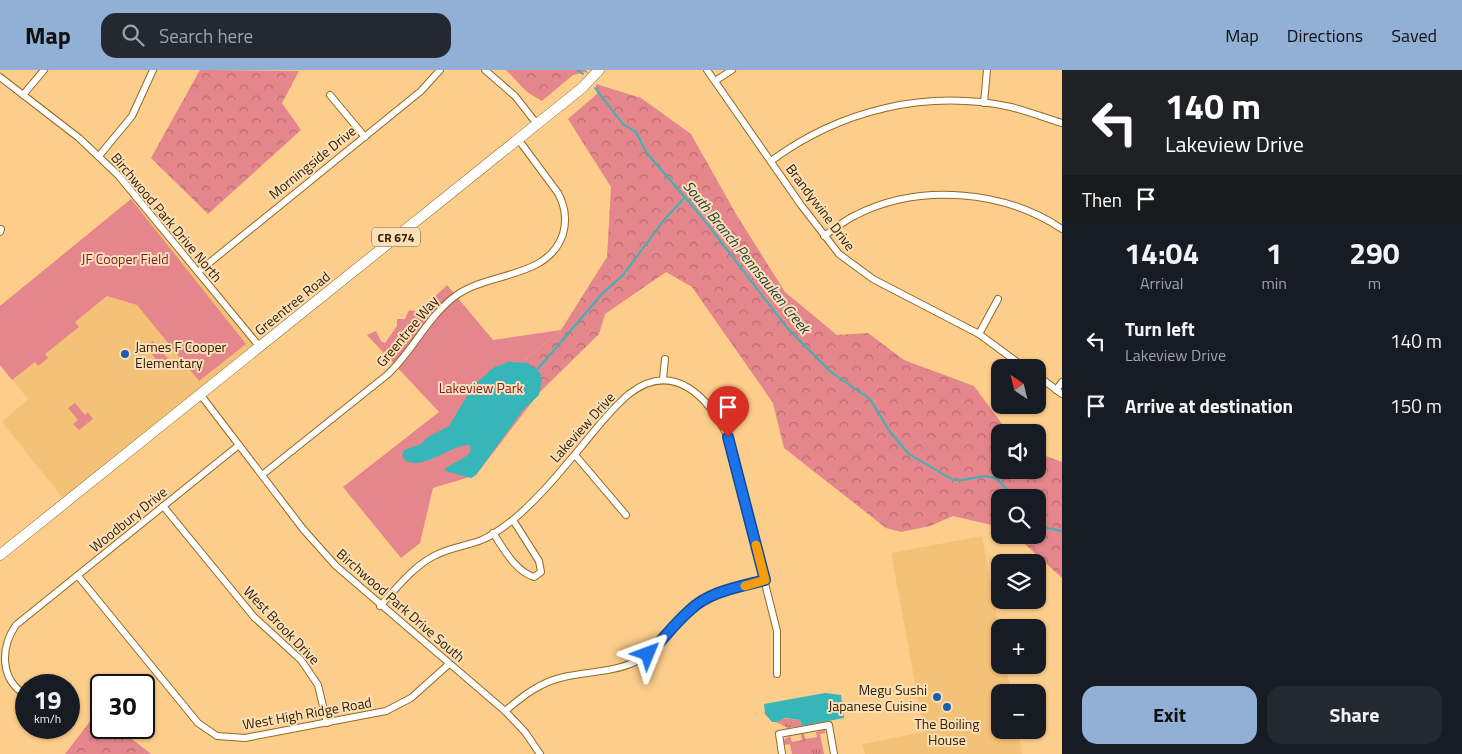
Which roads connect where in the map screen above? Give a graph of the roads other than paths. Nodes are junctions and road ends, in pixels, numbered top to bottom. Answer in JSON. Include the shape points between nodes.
{"nodes":[{"id":1,"x":44,"y":70,"type":"edge"},
{"id":2,"x":153,"y":70,"type":"edge"},
{"id":3,"x":440,"y":70,"type":"edge"},
{"id":4,"x":486,"y":70,"type":"edge"},
{"id":5,"x":599,"y":70,"type":"edge"},
{"id":6,"x":707,"y":70,"type":"edge"},
{"id":7,"x":732,"y":70,"type":"edge"},
{"id":8,"x":987,"y":70,"type":"edge"},
{"id":9,"x":0,"y":77,"type":"edge"},
{"id":10,"x":715,"y":82,"type":"junction"},
{"id":11,"x":330,"y":94,"type":"dead end"},
{"id":12,"x":23,"y":95,"type":"junction"},
{"id":13,"x":984,"y":103,"type":"junction"},
{"id":14,"x":1062,"y":123,"type":"edge"},
{"id":15,"x":537,"y":124,"type":"junction"},
{"id":16,"x":365,"y":137,"type":"junction"},
{"id":17,"x":518,"y":140,"type":"junction"},
{"id":18,"x":98,"y":156,"type":"junction"},
{"id":19,"x":771,"y":161,"type":"junction"},
{"id":20,"x":1062,"y":230,"type":"edge"},
{"id":21,"x":824,"y":236,"type":"junction"},
{"id":22,"x":198,"y":272,"type":"junction"},
{"id":23,"x":998,"y":299,"type":"dead end"},
{"id":24,"x":978,"y":334,"type":"junction"},
{"id":25,"x":259,"y":346,"type":"junction"},
{"id":26,"x":665,"y":359,"type":"dead end"},
{"id":27,"x":1013,"y":359,"type":"edge"},
{"id":28,"x":663,"y":379,"type":"junction"},
{"id":29,"x":1046,"y":382,"type":"edge"},
{"id":30,"x":1062,"y":382,"type":"edge"},
{"id":31,"x":1056,"y":390,"type":"junction"},
{"id":32,"x":200,"y":394,"type":"junction"},
{"id":33,"x":1062,"y":394,"type":"edge"},
{"id":34,"x":239,"y":446,"type":"junction"},
{"id":35,"x":575,"y":455,"type":"junction"},
{"id":36,"x":262,"y":475,"type":"junction"},
{"id":37,"x":163,"y":506,"type":"junction"},
{"id":38,"x":626,"y":515,"type":"dead end"},
{"id":39,"x":513,"y":520,"type":"junction"},
{"id":40,"x":493,"y":533,"type":"junction"},
{"id":41,"x":0,"y":555,"type":"edge"},
{"id":42,"x":78,"y":576,"type":"junction"},
{"id":43,"x":765,"y":580,"type":"junction"},
{"id":44,"x":380,"y":606,"type":"junction"},
{"id":45,"x":449,"y":664,"type":"junction"},
{"id":46,"x":777,"y":674,"type":"dead end"},
{"id":47,"x":15,"y":687,"type":"edge"},
{"id":48,"x":504,"y":711,"type":"junction"},
{"id":49,"x":327,"y":723,"type":"junction"},
{"id":50,"x":540,"y":754,"type":"edge"},
{"id":51,"x":782,"y":754,"type":"edge"},
{"id":52,"x":834,"y":754,"type":"edge"}],
"edges":[{"from":1,"to":12,"type":"street"},
{"from":2,"to":18,"type":"street","via":[[132,116]]},
{"from":3,"to":16,"type":"street","name":"Morningside Drive","via":[[421,91]]},
{"from":4,"to":15,"type":"street","via":[[515,96]]},
{"from":5,"to":15,"type":"main road","name":"Greentree Road","number":"CR 674"},
{"from":6,"to":10,"type":"street","name":"Brandywine Drive"},
{"from":7,"to":10,"type":"street"},
{"from":8,"to":13,"type":"street"},
{"from":9,"to":12,"type":"street","name":"Birchwood Park Drive North"},
{"from":10,"to":19,"type":"street","name":"Brandywine Drive"},
{"from":11,"to":16,"type":"street"},
{"from":12,"to":18,"type":"street","name":"Birchwood Park Drive North"},
{"from":13,"to":14,"type":"street"},
{"from":13,"to":19,"type":"street","via":[[928,101],[882,108],[824,129],[797,142]]},
{"from":15,"to":17,"type":"main road","name":"Greentree Road","number":"CR 674"},
{"from":16,"to":22,"type":"street","name":"Morningside Drive"},
{"from":17,"to":25,"type":"main road","name":"Greentree Road","number":"CR 674"},
{"from":17,"to":36,"type":"street","name":"Greentree Way","via":[[554,186],[563,203],[565,225],[554,251],[536,266],[475,285],[454,297],[435,314],[391,371]]},
{"from":18,"to":22,"type":"street","name":"Birchwood Park Drive North","via":[[118,175]]},
{"from":19,"to":21,"type":"street","name":"Brandywine Drive"},
{"from":20,"to":21,"type":"street","via":[[1037,215],[1008,204],[968,196],[938,196],[910,198],[878,206],[856,215]]},
{"from":21,"to":24,"type":"street","name":"Brandywine Drive","via":[[846,261],[873,279]]},
{"from":22,"to":25,"type":"street","name":"Birchwood Park Drive North"},
{"from":23,"to":24,"type":"street"},
{"from":24,"to":27,"type":"street","name":"Brandywine Drive"},
{"from":25,"to":32,"type":"main road","name":"Greentree Road","number":"CR 674"},
{"from":26,"to":28,"type":"street"},
{"from":28,"to":35,"type":"street","name":"Lakeview Drive","via":[[630,393],[613,408]]},
{"from":28,"to":43,"type":"street","via":[[690,388],[718,418],[728,437]]},
{"from":29,"to":31,"type":"street"},
{"from":30,"to":31,"type":"street"},
{"from":31,"to":33,"type":"street"},
{"from":32,"to":34,"type":"street","name":"Birchwood Park Drive South"},
{"from":32,"to":41,"type":"main road","name":"Greentree Road","number":"CR 674"},
{"from":34,"to":36,"type":"street","name":"Birchwood Park Drive South"},
{"from":34,"to":37,"type":"street","name":"Woodbury Drive"},
{"from":35,"to":38,"type":"street"},
{"from":35,"to":39,"type":"street","name":"Lakeview Drive"},
{"from":36,"to":44,"type":"street","name":"Birchwood Park Drive South","via":[[323,552]]},
{"from":37,"to":42,"type":"street","name":"Woodbury Drive"},
{"from":37,"to":49,"type":"street","name":"West Brook Drive","via":[[254,617],[312,674],[318,685]]},
{"from":39,"to":40,"type":"street","name":"Lakeview Drive"},
{"from":39,"to":40,"type":"street","via":[[539,561],[541,568],[534,577],[525,574]]},
{"from":40,"to":44,"type":"street","name":"Lakeview Drive","via":[[422,563]]},
{"from":42,"to":47,"type":"street","name":"Woodbury Drive","via":[[10,633],[3,654],[8,678]]},
{"from":42,"to":49,"type":"street","name":"West High Ridge Road","via":[[206,730],[217,736],[245,738]]},
{"from":43,"to":46,"type":"street","via":[[777,631]]},
{"from":43,"to":48,"type":"street","via":[[717,593],[704,600],[690,610],[648,654],[635,662],[540,685]]},
{"from":44,"to":45,"type":"street","name":"Birchwood Park Drive South"},
{"from":45,"to":48,"type":"street","name":"Birchwood Park Drive South"},
{"from":45,"to":49,"type":"street","name":"West High Ridge Road","via":[[431,683],[399,706],[386,712]]},
{"from":48,"to":50,"type":"street","name":"Birchwood Park Drive South","via":[[526,732]]},
{"from":51,"to":52,"type":"street","via":[[779,734],[829,725]]}]}
